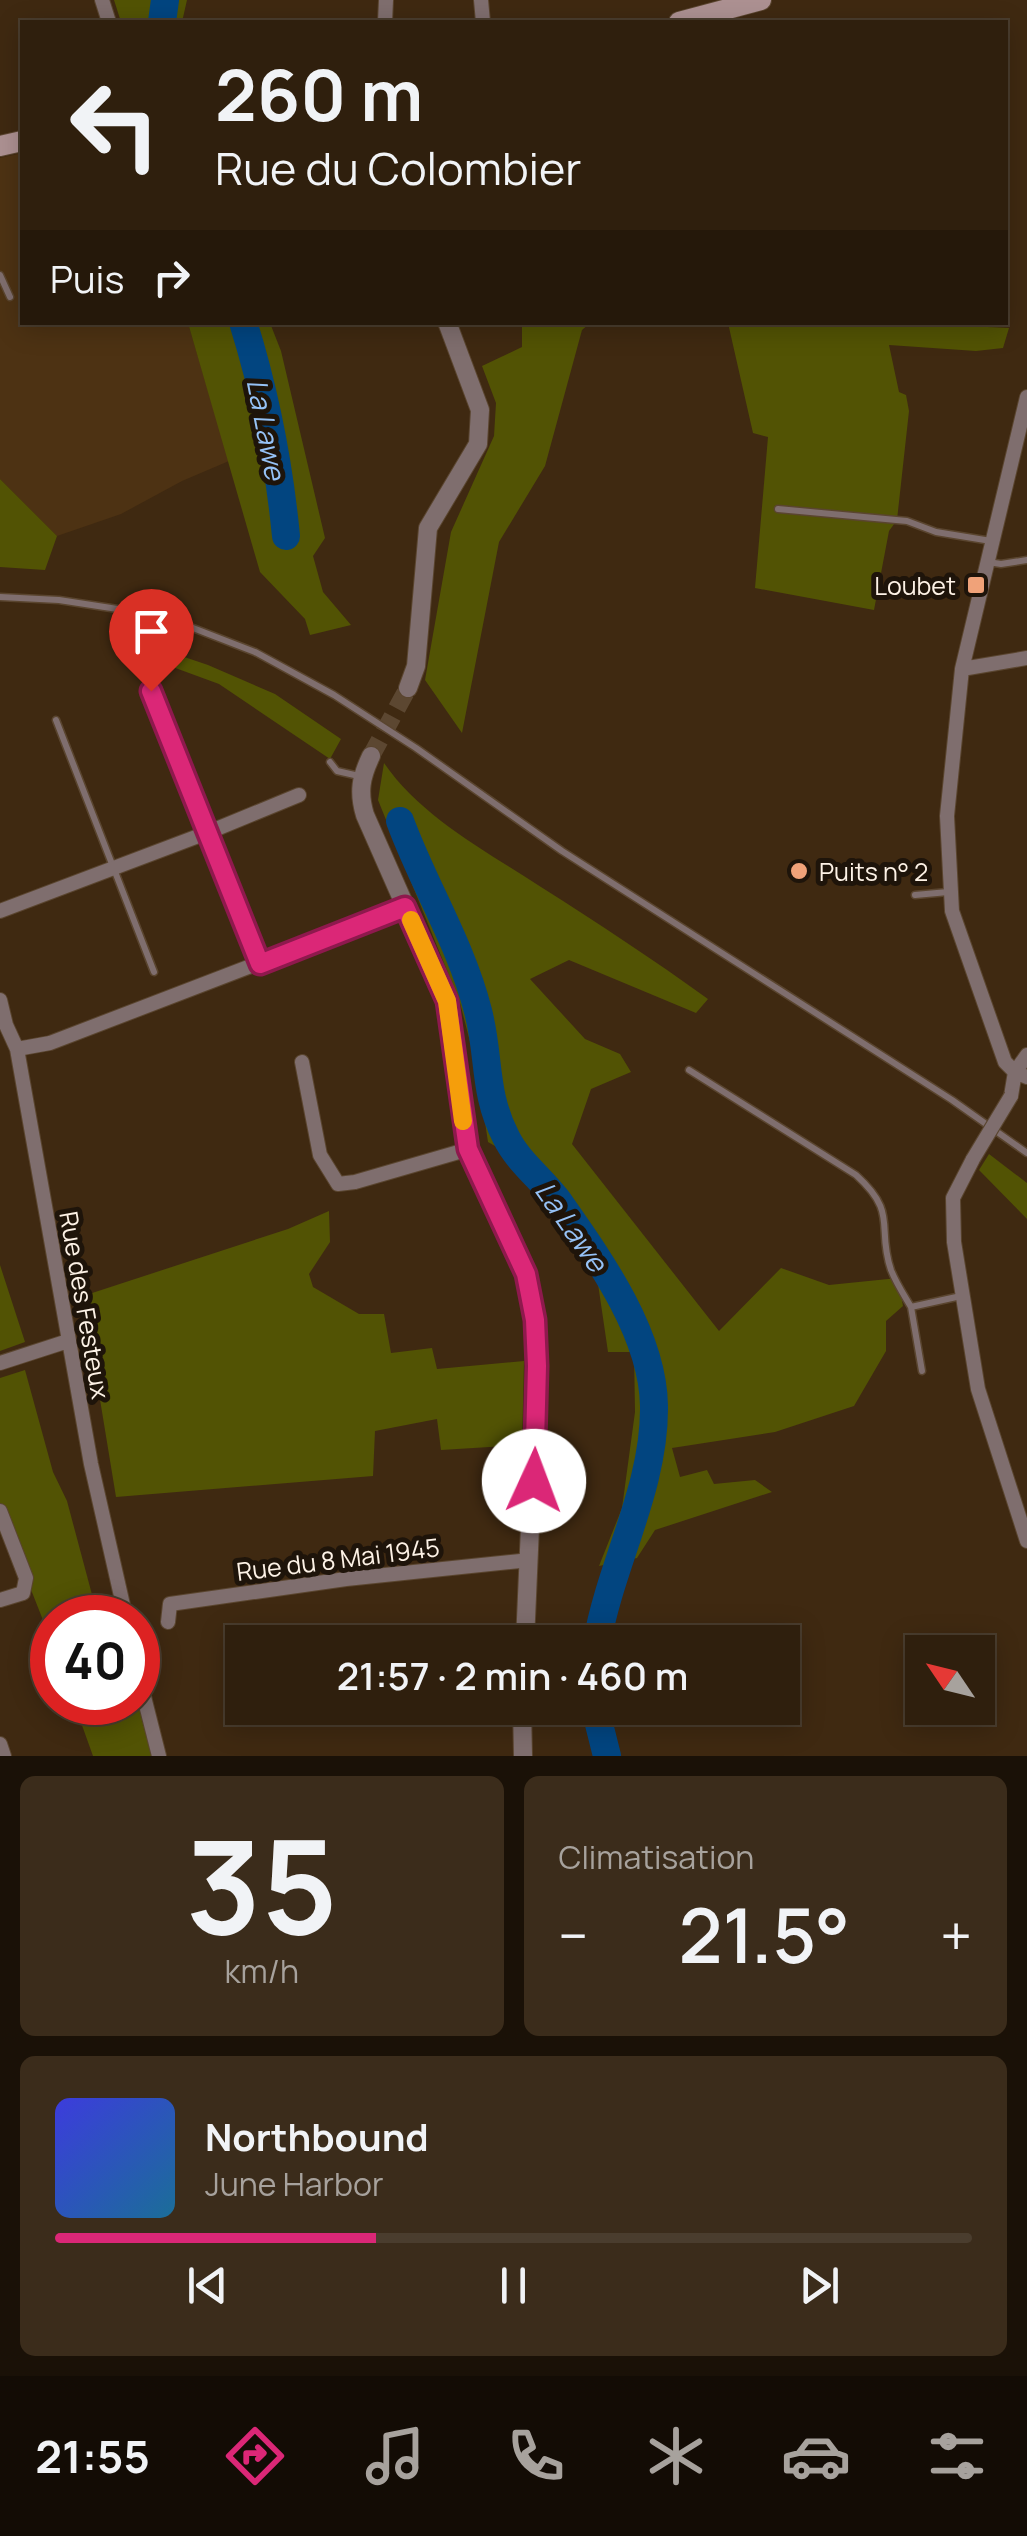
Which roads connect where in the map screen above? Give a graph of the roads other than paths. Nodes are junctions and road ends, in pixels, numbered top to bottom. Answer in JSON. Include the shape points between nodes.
{"nodes":[{"id":1,"x":761,"y":0,"type":"edge"},
{"id":2,"x":686,"y":20,"type":"edge"},
{"id":3,"x":0,"y":276,"type":"edge"},
{"id":4,"x":10,"y":298,"type":"dead end"},
{"id":5,"x":448,"y":325,"type":"edge"},
{"id":6,"x":1027,"y":397,"type":"edge"},
{"id":7,"x":1025,"y":420,"type":"edge"},
{"id":8,"x":778,"y":509,"type":"dead end"},
{"id":9,"x":990,"y":541,"type":"junction"},
{"id":10,"x":1027,"y":560,"type":"edge"},
{"id":11,"x":987,"y":562,"type":"junction"},
{"id":12,"x":0,"y":597,"type":"edge"},
{"id":13,"x":1027,"y":658,"type":"edge"},
{"id":14,"x":962,"y":669,"type":"junction"},
{"id":15,"x":408,"y":688,"type":"tunnel mouth"},
{"id":16,"x":151,"y":691,"type":"dead end"},
{"id":17,"x":56,"y":720,"type":"dead end"},
{"id":18,"x":372,"y":756,"type":"tunnel mouth"},
{"id":19,"x":330,"y":762,"type":"dead end"},
{"id":20,"x":362,"y":777,"type":"junction"},
{"id":21,"x":299,"y":794,"type":"dead end"},
{"id":22,"x":209,"y":832,"type":"junction"},
{"id":23,"x":115,"y":868,"type":"junction"},
{"id":24,"x":949,"y":892,"type":"junction"},
{"id":25,"x":914,"y":895,"type":"dead end"},
{"id":26,"x":405,"y":907,"type":"junction"},
{"id":27,"x":0,"y":911,"type":"edge"},
{"id":28,"x":260,"y":964,"type":"junction"},
{"id":29,"x":154,"y":972,"type":"dead end"},
{"id":30,"x":0,"y":1000,"type":"edge"},
{"id":31,"x":17,"y":1048,"type":"junction"},
{"id":32,"x":1027,"y":1055,"type":"edge"},
{"id":33,"x":302,"y":1062,"type":"dead end"},
{"id":34,"x":690,"y":1070,"type":"dead end"},
{"id":35,"x":1021,"y":1074,"type":"edge"},
{"id":36,"x":468,"y":1149,"type":"junction"},
{"id":37,"x":1027,"y":1153,"type":"edge"},
{"id":38,"x":963,"y":1296,"type":"junction"},
{"id":39,"x":911,"y":1306,"type":"junction"},
{"id":40,"x":68,"y":1342,"type":"junction"},
{"id":41,"x":0,"y":1363,"type":"edge"},
{"id":42,"x":922,"y":1371,"type":"dead end"},
{"id":43,"x":0,"y":1511,"type":"edge"},
{"id":44,"x":1027,"y":1542,"type":"edge"},
{"id":45,"x":530,"y":1560,"type":"junction"},
{"id":46,"x":121,"y":1595,"type":"edge"},
{"id":47,"x":0,"y":1600,"type":"edge"},
{"id":48,"x":168,"y":1622,"type":"dead end"},
{"id":49,"x":526,"y":1625,"type":"edge"},
{"id":50,"x":151,"y":1725,"type":"edge"},
{"id":51,"x":523,"y":1725,"type":"edge"},
{"id":52,"x":0,"y":1744,"type":"edge"},
{"id":53,"x":4,"y":1756,"type":"edge"},
{"id":54,"x":159,"y":1756,"type":"edge"},
{"id":55,"x":524,"y":1756,"type":"edge"}],
"edges":[{"from":1,"to":2,"type":"main road"},
{"from":3,"to":4,"type":"lane"},
{"from":5,"to":15,"type":"street","via":[[480,410],[478,444],[428,528],[416,666]]},
{"from":6,"to":7,"type":"street"},
{"from":7,"to":9,"type":"street"},
{"from":8,"to":9,"type":"lane","via":[[908,521]]},
{"from":9,"to":11,"type":"street"},
{"from":10,"to":11,"type":"lane"},
{"from":11,"to":14,"type":"street"},
{"from":12,"to":37,"type":"lane","via":[[124,610],[255,652],[416,748]]},
{"from":13,"to":14,"type":"street"},
{"from":14,"to":24,"type":"street","via":[[946,816]]},
{"from":16,"to":22,"type":"street"},
{"from":17,"to":23,"type":"lane"},
{"from":18,"to":20,"type":"street"},
{"from":19,"to":20,"type":"lane","via":[[337,771]]},
{"from":20,"to":26,"type":"street","via":[[365,816]]},
{"from":21,"to":22,"type":"street"},
{"from":22,"to":23,"type":"street"},
{"from":22,"to":28,"type":"street"},
{"from":23,"to":27,"type":"street"},
{"from":23,"to":29,"type":"lane"},
{"from":24,"to":25,"type":"lane"},
{"from":24,"to":35,"type":"street","via":[[988,1021],[1005,1062]]},
{"from":26,"to":28,"type":"street"},
{"from":26,"to":36,"type":"street","via":[[447,1001]]},
{"from":28,"to":31,"type":"street","via":[[50,1043]]},
{"from":30,"to":31,"type":"street","name":"Rue des Festeux"},
{"from":31,"to":40,"type":"street","name":"Rue des Festeux"},
{"from":32,"to":35,"type":"street"},
{"from":33,"to":36,"type":"street","via":[[320,1155],[338,1184]]},
{"from":34,"to":39,"type":"lane","via":[[872,1190],[882,1204],[890,1269]]},
{"from":35,"to":38,"type":"street","bridge":true,"via":[[952,1198]]},
{"from":36,"to":45,"type":"street","via":[[533,1302]]},
{"from":38,"to":39,"type":"lane"},
{"from":38,"to":44,"type":"street","via":[[978,1389]]},
{"from":39,"to":42,"type":"lane"},
{"from":40,"to":41,"type":"street"},
{"from":40,"to":46,"type":"street","name":"Rue des Festeux"},
{"from":43,"to":47,"type":"street","via":[[26,1578],[23,1593]]},
{"from":45,"to":48,"type":"street","name":"Rue du 8 Mai 1945","via":[[170,1604]]},
{"from":45,"to":49,"type":"street"},
{"from":50,"to":54,"type":"street"},
{"from":51,"to":55,"type":"street"},
{"from":52,"to":53,"type":"street"}]}
